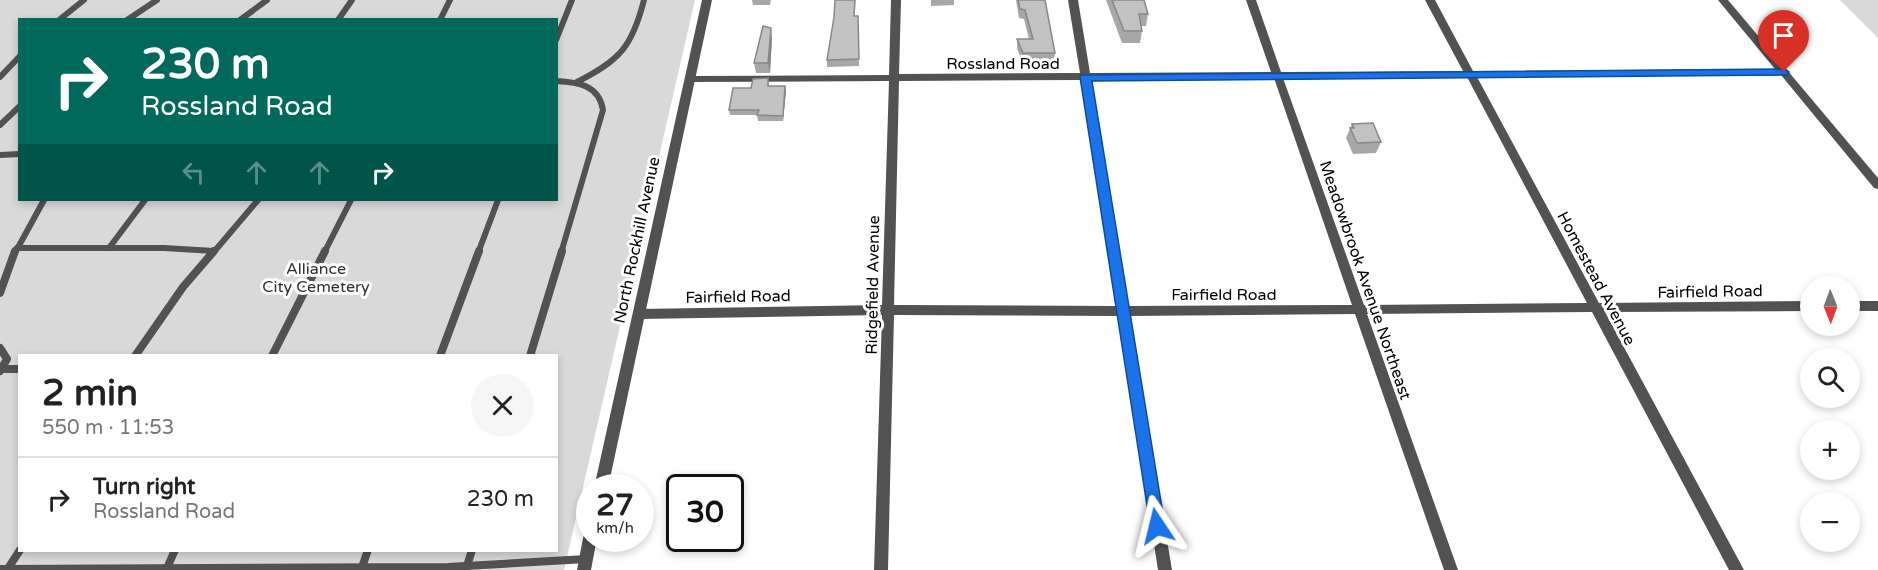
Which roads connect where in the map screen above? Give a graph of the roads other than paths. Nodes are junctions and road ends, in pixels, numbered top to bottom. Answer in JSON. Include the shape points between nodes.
{"nodes":[{"id":1,"x":84,"y":0,"type":"edge"},
{"id":2,"x":157,"y":0,"type":"edge"},
{"id":3,"x":267,"y":0,"type":"edge"},
{"id":4,"x":352,"y":0,"type":"edge"},
{"id":5,"x":450,"y":0,"type":"edge"},
{"id":6,"x":572,"y":0,"type":"edge"},
{"id":7,"x":644,"y":0,"type":"edge"},
{"id":8,"x":707,"y":0,"type":"edge"},
{"id":9,"x":896,"y":0,"type":"edge"},
{"id":10,"x":1073,"y":0,"type":"edge"},
{"id":11,"x":1251,"y":0,"type":"edge"},
{"id":12,"x":1430,"y":0,"type":"edge"},
{"id":13,"x":1723,"y":0,"type":"edge"},
{"id":14,"x":62,"y":18,"type":"edge"},
{"id":15,"x":130,"y":18,"type":"edge"},
{"id":16,"x":243,"y":18,"type":"edge"},
{"id":17,"x":339,"y":18,"type":"edge"},
{"id":18,"x":441,"y":18,"type":"edge"},
{"id":19,"x":558,"y":35,"type":"edge"},
{"id":20,"x":18,"y":58,"type":"edge"},
{"id":21,"x":1784,"y":72,"type":"junction"},
{"id":22,"x":1470,"y":74,"type":"junction"},
{"id":23,"x":1278,"y":76,"type":"junction"},
{"id":24,"x":0,"y":77,"type":"edge"},
{"id":25,"x":1085,"y":77,"type":"junction"},
{"id":26,"x":894,"y":78,"type":"junction"},
{"id":27,"x":690,"y":79,"type":"junction"},
{"id":28,"x":558,"y":81,"type":"edge"},
{"id":29,"x":577,"y":82,"type":"junction"},
{"id":30,"x":18,"y":108,"type":"edge"},
{"id":31,"x":0,"y":125,"type":"edge"},
{"id":32,"x":18,"y":154,"type":"edge"},
{"id":33,"x":0,"y":155,"type":"edge"},
{"id":34,"x":1878,"y":185,"type":"edge"},
{"id":35,"x":43,"y":201,"type":"edge"},
{"id":36,"x":144,"y":201,"type":"edge"},
{"id":37,"x":257,"y":201,"type":"edge"},
{"id":38,"x":350,"y":201,"type":"edge"},
{"id":39,"x":498,"y":201,"type":"edge"},
{"id":40,"x":16,"y":248,"type":"junction"},
{"id":41,"x":109,"y":248,"type":"junction"},
{"id":42,"x":214,"y":251,"type":"junction"},
{"id":43,"x":0,"y":293,"type":"edge"},
{"id":44,"x":1800,"y":306,"type":"edge"},
{"id":45,"x":1860,"y":306,"type":"edge"},
{"id":46,"x":1878,"y":306,"type":"edge"},
{"id":47,"x":1595,"y":309,"type":"junction"},
{"id":48,"x":887,"y":310,"type":"junction"},
{"id":49,"x":1359,"y":310,"type":"junction"},
{"id":50,"x":1124,"y":311,"type":"junction"},
{"id":51,"x":639,"y":314,"type":"junction"},
{"id":52,"x":0,"y":348,"type":"edge"},
{"id":53,"x":136,"y":354,"type":"edge"},
{"id":54,"x":273,"y":354,"type":"edge"},
{"id":55,"x":441,"y":354,"type":"edge"},
{"id":56,"x":531,"y":354,"type":"edge"},
{"id":57,"x":18,"y":369,"type":"edge"},
{"id":58,"x":1,"y":370,"type":"edge"},
{"id":59,"x":604,"y":474,"type":"edge"},
{"id":60,"x":18,"y":552,"type":"edge"},
{"id":61,"x":174,"y":552,"type":"edge"},
{"id":62,"x":367,"y":552,"type":"edge"},
{"id":63,"x":471,"y":552,"type":"edge"},
{"id":64,"x":585,"y":564,"type":"edge"},
{"id":65,"x":467,"y":567,"type":"junction"},
{"id":66,"x":166,"y":568,"type":"edge"},
{"id":67,"x":361,"y":568,"type":"edge"},
{"id":68,"x":5,"y":569,"type":"edge"},
{"id":69,"x":881,"y":570,"type":"edge"},
{"id":70,"x":1165,"y":570,"type":"edge"},
{"id":71,"x":1451,"y":570,"type":"edge"},
{"id":72,"x":1737,"y":570,"type":"edge"}],
"edges":[{"from":1,"to":14,"type":"lane"},
{"from":2,"to":15,"type":"lane"},
{"from":3,"to":16,"type":"lane"},
{"from":4,"to":17,"type":"lane"},
{"from":5,"to":18,"type":"lane"},
{"from":6,"to":19,"type":"lane"},
{"from":7,"to":29,"type":"lane","via":[[635,35],[626,51]]},
{"from":8,"to":27,"type":"street","name":"North Rockhill Avenue"},
{"from":9,"to":26,"type":"street","name":"Ridgefield Avenue"},
{"from":10,"to":25,"type":"street"},
{"from":11,"to":23,"type":"street","name":"Meadowbrook Avenue Northeast"},
{"from":12,"to":22,"type":"street","name":"Homestead Avenue"},
{"from":13,"to":21,"type":"street"},
{"from":20,"to":24,"type":"lane"},
{"from":21,"to":22,"type":"street","name":"Rossland Road"},
{"from":21,"to":34,"type":"street"},
{"from":22,"to":23,"type":"street","name":"Rossland Road"},
{"from":22,"to":47,"type":"street","name":"Homestead Avenue"},
{"from":23,"to":25,"type":"street","name":"Rossland Road"},
{"from":23,"to":49,"type":"street","name":"Meadowbrook Avenue Northeast"},
{"from":25,"to":26,"type":"street","name":"Rossland Road"},
{"from":25,"to":50,"type":"street"},
{"from":26,"to":27,"type":"street","name":"Rossland Road"},
{"from":26,"to":48,"type":"street","name":"Ridgefield Avenue"},
{"from":27,"to":51,"type":"street","name":"North Rockhill Avenue"},
{"from":28,"to":29,"type":"lane"},
{"from":29,"to":56,"type":"lane","via":[[597,93],[602,113]]},
{"from":30,"to":31,"type":"lane"},
{"from":32,"to":33,"type":"lane"},
{"from":35,"to":40,"type":"lane"},
{"from":36,"to":41,"type":"lane"},
{"from":37,"to":42,"type":"lane"},
{"from":38,"to":54,"type":"lane"},
{"from":39,"to":55,"type":"lane"},
{"from":40,"to":41,"type":"lane"},
{"from":40,"to":43,"type":"lane"},
{"from":41,"to":42,"type":"lane"},
{"from":42,"to":53,"type":"lane"},
{"from":44,"to":47,"type":"street","name":"Fairfield Road"},
{"from":45,"to":46,"type":"street"},
{"from":47,"to":49,"type":"street","name":"Fairfield Road"},
{"from":47,"to":72,"type":"street","name":"Homestead Avenue"},
{"from":48,"to":50,"type":"street","name":"Fairfield Road"},
{"from":48,"to":51,"type":"street","name":"Fairfield Road"},
{"from":48,"to":69,"type":"street","name":"Ridgefield Avenue"},
{"from":49,"to":50,"type":"street","name":"Fairfield Road"},
{"from":49,"to":71,"type":"street","name":"Meadowbrook Avenue Northeast"},
{"from":50,"to":70,"type":"street"},
{"from":51,"to":59,"type":"street","name":"North Rockhill Avenue"},
{"from":52,"to":58,"type":"lane","via":[[7,359]]},
{"from":57,"to":58,"type":"lane"},
{"from":60,"to":68,"type":"lane"},
{"from":61,"to":66,"type":"lane"},
{"from":62,"to":67,"type":"lane"},
{"from":63,"to":65,"type":"lane"},
{"from":64,"to":65,"type":"lane"},
{"from":65,"to":67,"type":"lane"},
{"from":66,"to":67,"type":"lane"},
{"from":66,"to":68,"type":"lane"}]}
